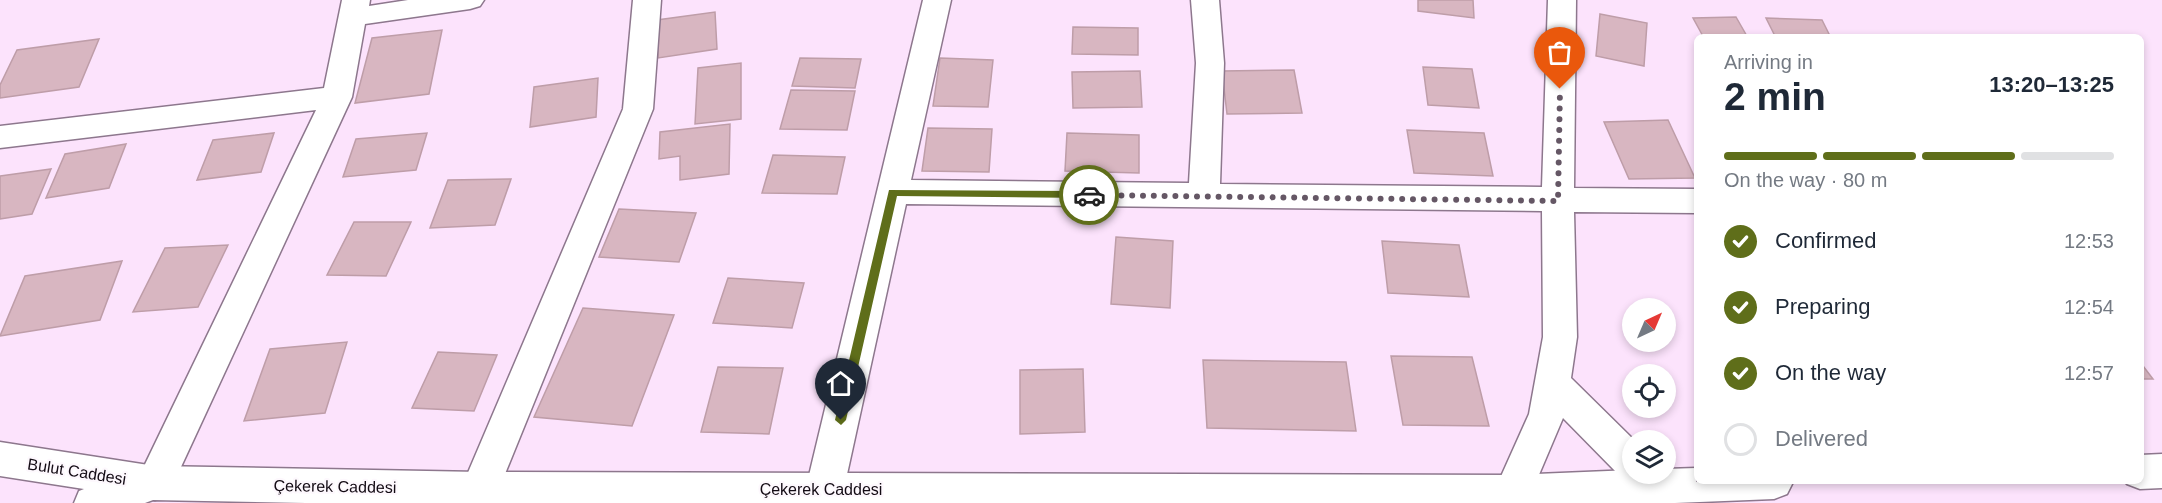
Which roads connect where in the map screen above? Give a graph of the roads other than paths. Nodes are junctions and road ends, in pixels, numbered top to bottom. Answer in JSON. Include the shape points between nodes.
{"nodes":[{"id":1,"x":470,"y":0,"type":"edge"},
{"id":2,"x":647,"y":0,"type":"edge"},
{"id":3,"x":937,"y":0,"type":"edge"},
{"id":4,"x":1205,"y":0,"type":"edge"},
{"id":5,"x":1562,"y":0,"type":"edge"},
{"id":6,"x":354,"y":9,"type":"edge"},
{"id":7,"x":337,"y":97,"type":"junction"},
{"id":8,"x":0,"y":136,"type":"edge"},
{"id":9,"x":893,"y":192,"type":"junction"},
{"id":10,"x":1204,"y":196,"type":"junction"},
{"id":11,"x":1558,"y":201,"type":"junction"},
{"id":12,"x":1694,"y":201,"type":"edge"},
{"id":13,"x":1552,"y":382,"type":"junction"},
{"id":14,"x":1622,"y":453,"type":"edge"},
{"id":15,"x":0,"y":459,"type":"edge"},
{"id":16,"x":2162,"y":471,"type":"edge"},
{"id":17,"x":2144,"y":472,"type":"edge"},
{"id":18,"x":1676,"y":476,"type":"edge"},
{"id":19,"x":1694,"y":477,"type":"edge"},
{"id":20,"x":1622,"y":478,"type":"edge"},
{"id":21,"x":154,"y":483,"type":"junction"},
{"id":22,"x":825,"y":488,"type":"junction"},
{"id":23,"x":480,"y":489,"type":"junction"},
{"id":24,"x":274,"y":494,"type":"edge"},
{"id":25,"x":585,"y":496,"type":"edge"},
{"id":26,"x":1003,"y":496,"type":"edge"},
{"id":27,"x":1512,"y":497,"type":"edge"},
{"id":28,"x":93,"y":503,"type":"edge"}],
"edges":[{"from":1,"to":6,"type":"street"},
{"from":2,"to":23,"type":"street","via":[[638,109]]},
{"from":3,"to":9,"type":"street"},
{"from":4,"to":10,"type":"street","via":[[1210,63]]},
{"from":5,"to":11,"type":"street"},
{"from":6,"to":7,"type":"street"},
{"from":7,"to":8,"type":"street"},
{"from":7,"to":21,"type":"street"},
{"from":9,"to":10,"type":"street"},
{"from":9,"to":22,"type":"street"},
{"from":10,"to":11,"type":"street"},
{"from":11,"to":12,"type":"street"},
{"from":11,"to":13,"type":"street","via":[[1560,337]]},
{"from":13,"to":14,"type":"street"},
{"from":13,"to":27,"type":"street","via":[[1547,414]]},
{"from":15,"to":21,"type":"street","name":"Bulut Caddesi"},
{"from":16,"to":17,"type":"street"},
{"from":18,"to":19,"type":"street","name":"Çekerek Caddesi"},
{"from":20,"to":27,"type":"street","name":"Çekerek Caddesi"},
{"from":21,"to":24,"type":"street","name":"Çekerek Caddesi"},
{"from":21,"to":28,"type":"street"},
{"from":22,"to":25,"type":"street","name":"Çekerek Caddesi"},
{"from":22,"to":26,"type":"street","name":"Çekerek Caddesi"},
{"from":23,"to":24,"type":"street","name":"Çekerek Caddesi"},
{"from":23,"to":25,"type":"street","name":"Çekerek Caddesi"},
{"from":26,"to":27,"type":"street","name":"Çekerek Caddesi"}]}
